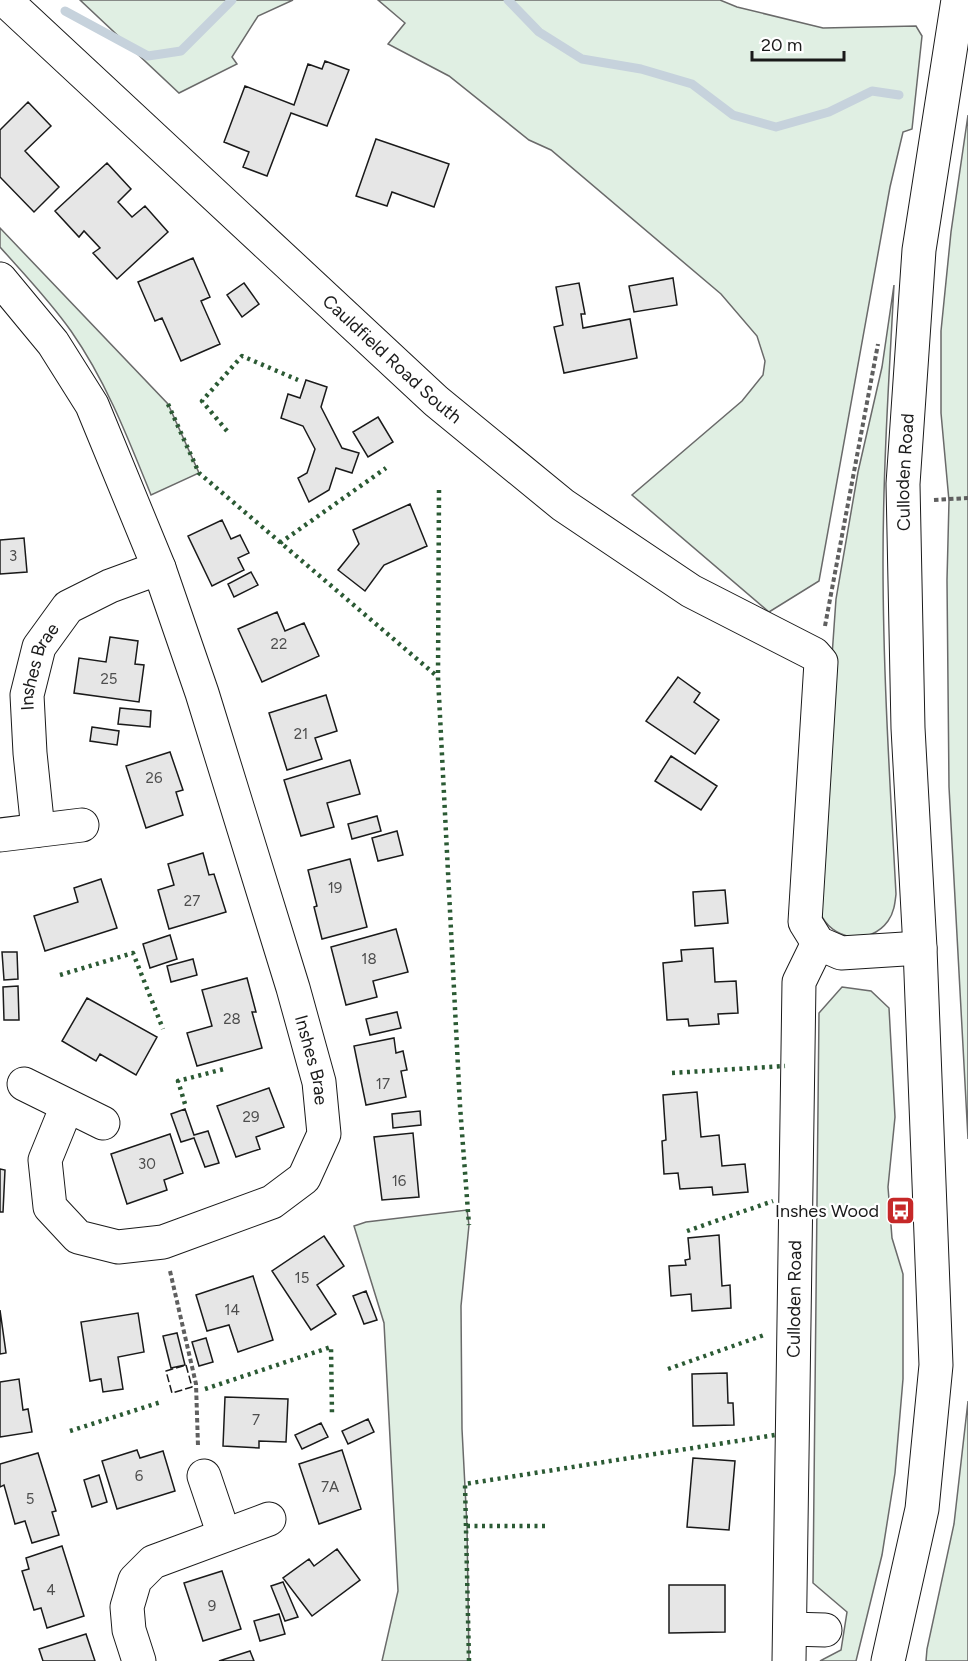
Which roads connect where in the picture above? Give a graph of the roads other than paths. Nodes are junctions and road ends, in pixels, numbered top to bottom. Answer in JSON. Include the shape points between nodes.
{"nodes":[{"id":1,"x":5,"y":0,"type":"edge"},
{"id":2,"x":958,"y":0,"type":"edge"},
{"id":3,"x":0,"y":279,"type":"edge"},
{"id":4,"x":159,"y":568,"type":"junction"},
{"id":5,"x":82,"y":825,"type":"dead end"},
{"id":6,"x":38,"y":830,"type":"junction"},
{"id":7,"x":0,"y":835,"type":"edge"},
{"id":8,"x":818,"y":943,"type":"junction"},
{"id":9,"x":920,"y":948,"type":"junction"},
{"id":10,"x":24,"y":1084,"type":"dead end"},
{"id":11,"x":67,"y":1106,"type":"junction"},
{"id":12,"x":103,"y":1123,"type":"dead end"},
{"id":13,"x":204,"y":1476,"type":"road end"},
{"id":14,"x":269,"y":1519,"type":"dead end"},
{"id":15,"x":224,"y":1535,"type":"junction"},
{"id":16,"x":790,"y":1629,"type":"junction"},
{"id":17,"x":825,"y":1630,"type":"dead end"},
{"id":18,"x":139,"y":1661,"type":"edge"},
{"id":19,"x":789,"y":1661,"type":"edge"},
{"id":20,"x":888,"y":1661,"type":"edge"}],
"edges":[{"from":1,"to":8,"type":"street","name":"Cauldfield Road South","via":[[454,416],[563,505],[691,591],[814,654],[821,662],[805,922]]},
{"from":2,"to":9,"type":"street","name":"Culloden Road","via":[[919,250],[903,484],[908,728]]},
{"from":3,"to":4,"type":"street","name":"Inshes Brae","via":[[53,343],[92,405]]},
{"from":4,"to":6,"type":"street","name":"Inshes Brae","via":[[68,607],[39,647],[27,695]]},
{"from":4,"to":11,"type":"street","name":"Inshes Brae","via":[[202,693],[292,988],[319,1082],[324,1134],[304,1178],[272,1202],[163,1242],[118,1247],[78,1237],[50,1207],[45,1160]]},
{"from":5,"to":6,"type":"street"},
{"from":6,"to":7,"type":"street"},
{"from":8,"to":9,"type":"street","via":[[841,953]]},
{"from":8,"to":16,"type":"street","name":"Culloden Road","via":[[799,982]]},
{"from":9,"to":20,"type":"street","name":"Culloden Road","via":[[936,1365],[922,1509]]},
{"from":10,"to":11,"type":"street"},
{"from":11,"to":12,"type":"street"},
{"from":13,"to":15,"type":"street"},
{"from":14,"to":15,"type":"street"},
{"from":15,"to":18,"type":"street","via":[[153,1562],[135,1580],[127,1608]]},
{"from":16,"to":17,"type":"street"},
{"from":16,"to":19,"type":"street","name":"Culloden Road"}]}
